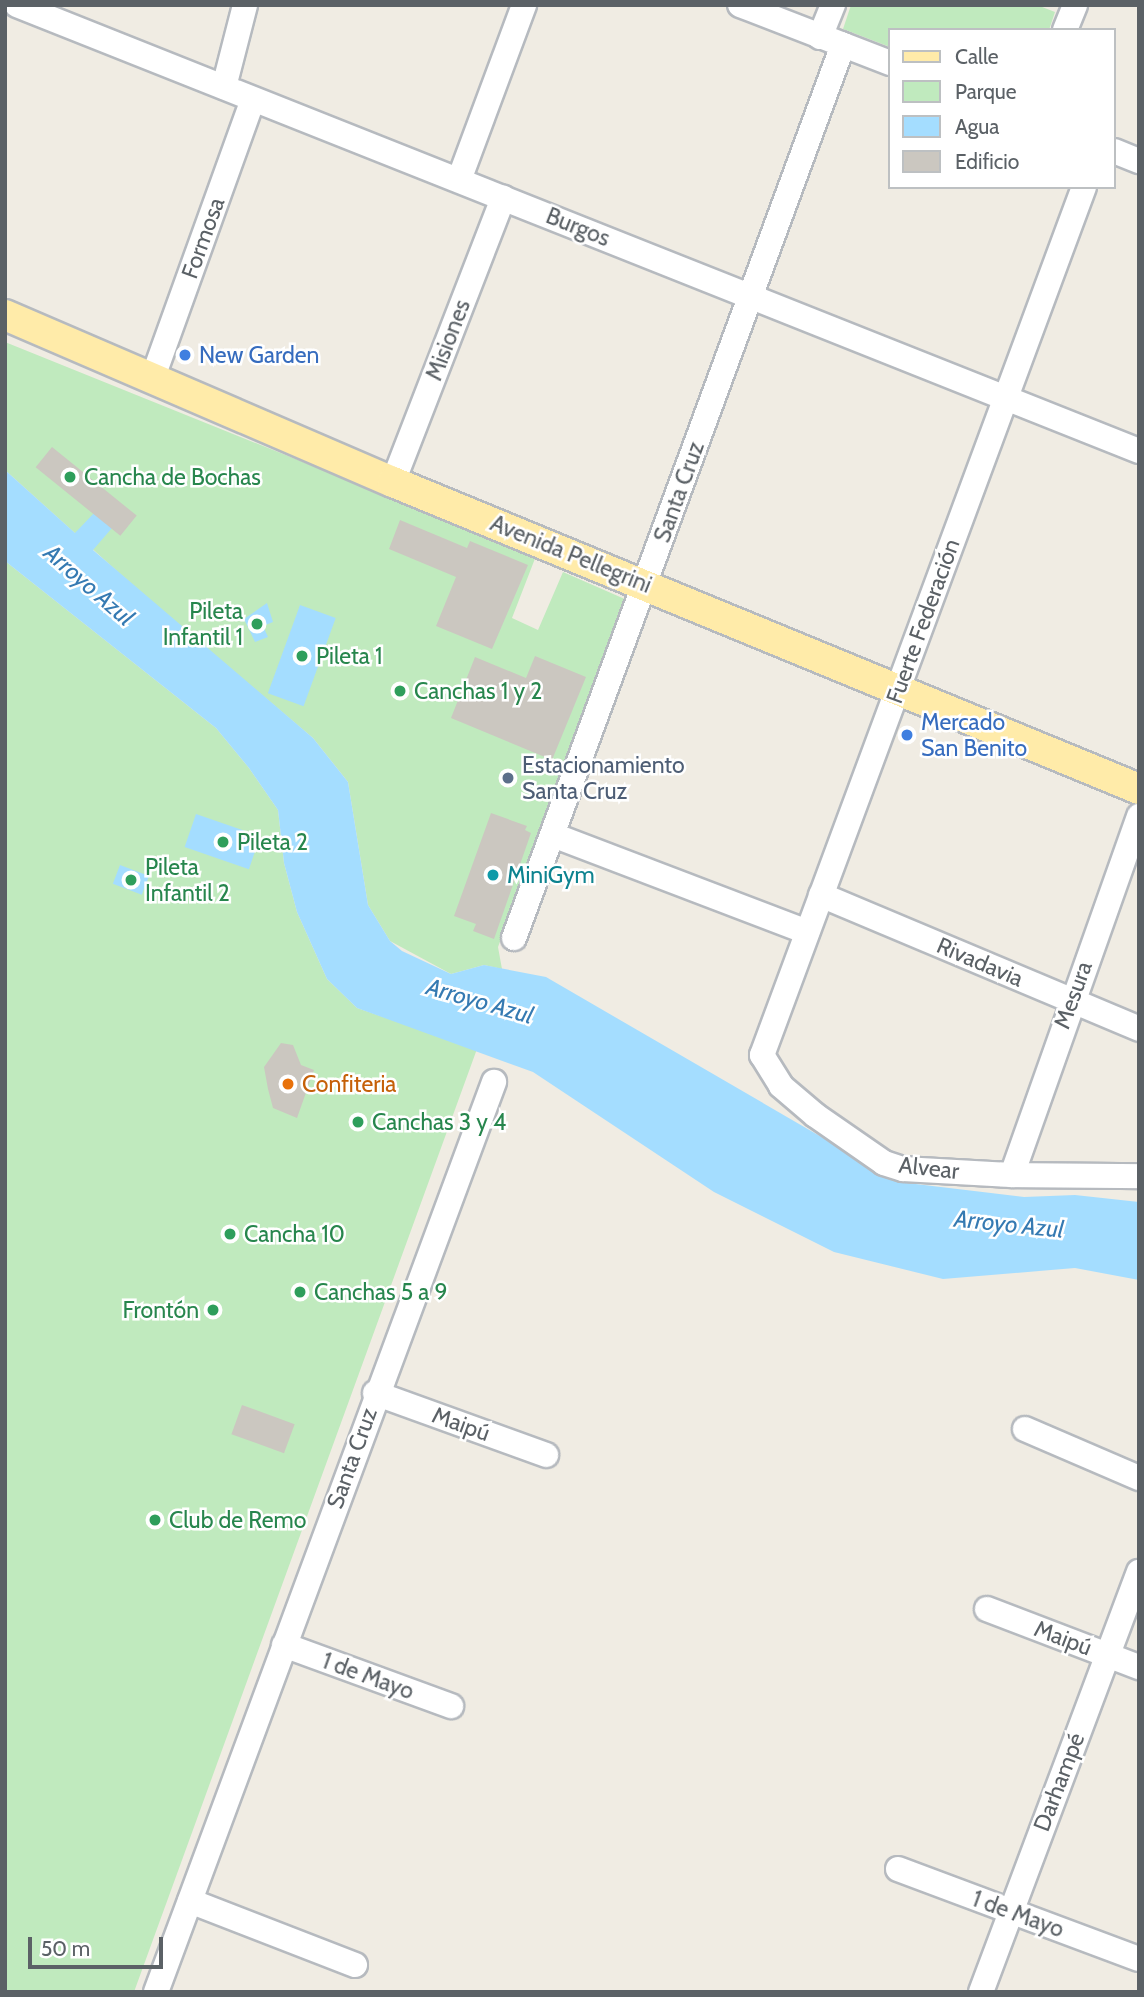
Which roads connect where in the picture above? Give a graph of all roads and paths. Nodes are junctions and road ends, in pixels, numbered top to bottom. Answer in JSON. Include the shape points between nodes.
{"nodes":[{"id":1,"x":18,"y":5,"type":"edge"},
{"id":2,"x":245,"y":5,"type":"edge"},
{"id":3,"x":524,"y":5,"type":"edge"},
{"id":4,"x":740,"y":5,"type":"edge"},
{"id":5,"x":833,"y":5,"type":"edge"},
{"id":6,"x":832,"y":41,"type":"junction"},
{"id":7,"x":888,"y":62,"type":"edge"},
{"id":8,"x":224,"y":88,"type":"junction"},
{"id":9,"x":253,"y":99,"type":"junction"},
{"id":10,"x":1116,"y":152,"type":"edge"},
{"id":11,"x":1139,"y":161,"type":"edge"},
{"id":12,"x":459,"y":180,"type":"junction"},
{"id":13,"x":1083,"y":189,"type":"edge"},
{"id":14,"x":503,"y":198,"type":"junction"},
{"id":15,"x":751,"y":296,"type":"junction"},
{"id":16,"x":5,"y":315,"type":"edge"},
{"id":17,"x":153,"y":377,"type":"junction"},
{"id":18,"x":1006,"y":398,"type":"junction"},
{"id":19,"x":1139,"y":451,"type":"edge"},
{"id":20,"x":393,"y":482,"type":"junction"},
{"id":21,"x":646,"y":584,"type":"junction"},
{"id":22,"x":898,"y":690,"type":"junction"},
{"id":23,"x":1139,"y":789,"type":"edge"},
{"id":24,"x":1139,"y":816,"type":"edge"},
{"id":25,"x":553,"y":835,"type":"junction"},
{"id":26,"x":821,"y":895,"type":"junction"},
{"id":27,"x":807,"y":932,"type":"junction"},
{"id":28,"x":514,"y":938,"type":"dead end"},
{"id":29,"x":1070,"y":1000,"type":"junction"},
{"id":30,"x":1139,"y":1028,"type":"edge"},
{"id":31,"x":762,"y":1055,"type":"joint"},
{"id":32,"x":494,"y":1082,"type":"dead end"},
{"id":33,"x":1012,"y":1175,"type":"junction"},
{"id":34,"x":1139,"y":1176,"type":"edge"},
{"id":35,"x":375,"y":1393,"type":"junction"},
{"id":36,"x":1025,"y":1429,"type":"dead end"},
{"id":37,"x":546,"y":1455,"type":"dead end"},
{"id":38,"x":1139,"y":1478,"type":"edge"},
{"id":39,"x":1139,"y":1572,"type":"edge"},
{"id":40,"x":987,"y":1609,"type":"dead end"},
{"id":41,"x":284,"y":1645,"type":"junction"},
{"id":42,"x":1109,"y":1655,"type":"junction"},
{"id":43,"x":1139,"y":1667,"type":"edge"},
{"id":44,"x":451,"y":1706,"type":"dead end"},
{"id":45,"x":898,"y":1869,"type":"dead end"},
{"id":46,"x":190,"y":1900,"type":"junction"},
{"id":47,"x":1009,"y":1911,"type":"junction"},
{"id":48,"x":1139,"y":1959,"type":"edge"},
{"id":49,"x":355,"y":1965,"type":"dead end"},
{"id":50,"x":156,"y":1992,"type":"edge"},
{"id":51,"x":981,"y":1992,"type":"edge"}],
"edges":[{"from":1,"to":8,"type":"street","name":"Burgos"},
{"from":2,"to":8,"type":"street"},
{"from":3,"to":12,"type":"street"},
{"from":4,"to":6,"type":"street"},
{"from":5,"to":6,"type":"street","name":"Santa Cruz"},
{"from":6,"to":7,"type":"street"},
{"from":6,"to":15,"type":"street","name":"Santa Cruz"},
{"from":8,"to":9,"type":"street","name":"Burgos"},
{"from":9,"to":12,"type":"street","name":"Burgos"},
{"from":9,"to":17,"type":"street","name":"Formosa"},
{"from":10,"to":11,"type":"street"},
{"from":12,"to":14,"type":"street","name":"Burgos"},
{"from":13,"to":18,"type":"street","name":"Fuerte Federación"},
{"from":14,"to":15,"type":"street","name":"Burgos"},
{"from":14,"to":20,"type":"street","name":"Misiones"},
{"from":15,"to":18,"type":"street","name":"Burgos"},
{"from":15,"to":21,"type":"street","name":"Santa Cruz"},
{"from":16,"to":17,"type":"main road","name":"Avenida Pellegrini"},
{"from":17,"to":20,"type":"main road","name":"Avenida Pellegrini"},
{"from":18,"to":19,"type":"street","name":"Burgos"},
{"from":18,"to":22,"type":"street","name":"Fuerte Federación"},
{"from":20,"to":21,"type":"main road","name":"Avenida Pellegrini","via":[[421,502],[460,518]]},
{"from":21,"to":22,"type":"main road","name":"Avenida Pellegrini"},
{"from":21,"to":25,"type":"street","name":"Santa Cruz"},
{"from":22,"to":23,"type":"main road","name":"Avenida Pellegrini"},
{"from":22,"to":26,"type":"street","name":"Fuerte Federación"},
{"from":24,"to":29,"type":"street","name":"Mesura"},
{"from":25,"to":27,"type":"street"},
{"from":25,"to":28,"type":"street","name":"Santa Cruz"},
{"from":26,"to":27,"type":"street","name":"Fuerte Federación"},
{"from":26,"to":29,"type":"street","name":"Rivadavia"},
{"from":27,"to":31,"type":"street","name":"Fuerte Federación"},
{"from":29,"to":30,"type":"street","name":"Rivadavia"},
{"from":29,"to":33,"type":"street","name":"Mesura"},
{"from":31,"to":33,"type":"street","name":"Alvear","via":[[781,1086],[884,1163],[903,1169]]},
{"from":32,"to":35,"type":"street","name":"Santa Cruz"},
{"from":33,"to":34,"type":"street","name":"Alvear"},
{"from":35,"to":37,"type":"street","name":"Maipú"},
{"from":35,"to":41,"type":"street","name":"Santa Cruz"},
{"from":36,"to":38,"type":"street"},
{"from":39,"to":42,"type":"street","name":"Darhampé"},
{"from":40,"to":42,"type":"street","name":"Maipú"},
{"from":41,"to":44,"type":"street","name":"1 de Mayo"},
{"from":41,"to":46,"type":"street","name":"Santa Cruz"},
{"from":42,"to":43,"type":"street","name":"Maipú"},
{"from":42,"to":47,"type":"street","name":"Darhampé"},
{"from":45,"to":47,"type":"street","name":"1 de Mayo"},
{"from":46,"to":49,"type":"street"},
{"from":46,"to":50,"type":"street","name":"Santa Cruz"},
{"from":47,"to":48,"type":"street","name":"1 de Mayo"},
{"from":47,"to":51,"type":"street","name":"Darhampé"}]}
